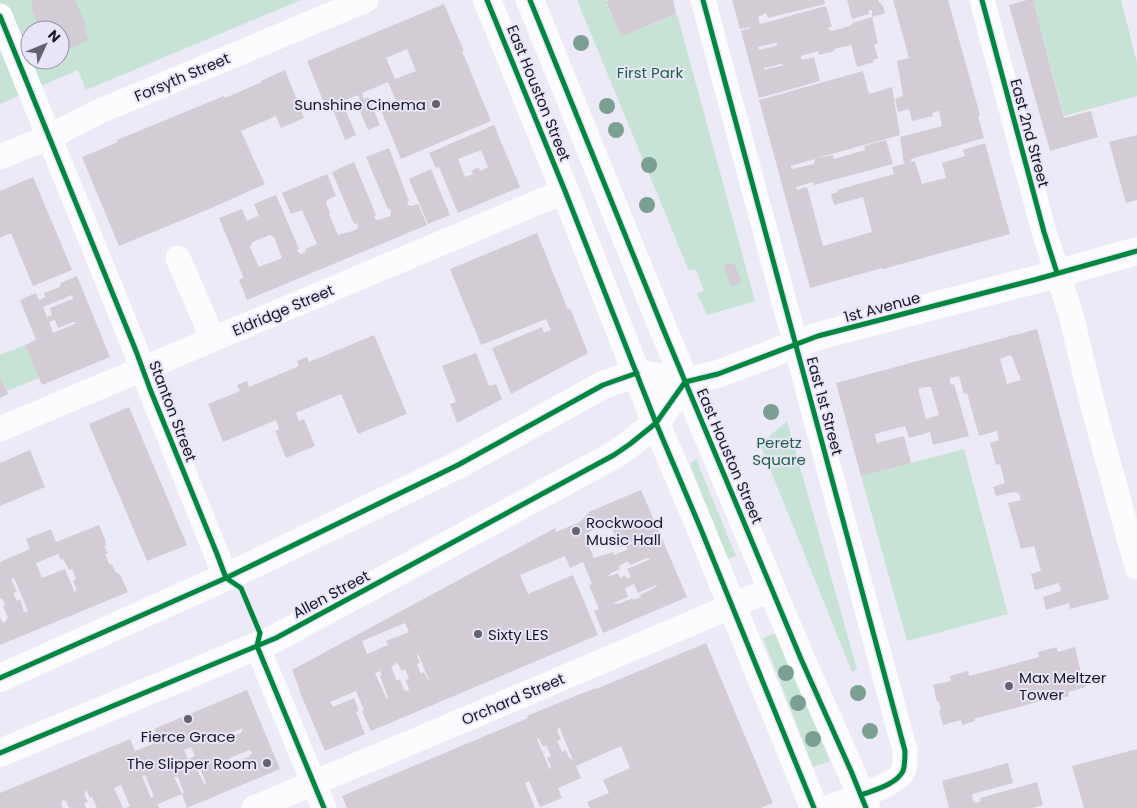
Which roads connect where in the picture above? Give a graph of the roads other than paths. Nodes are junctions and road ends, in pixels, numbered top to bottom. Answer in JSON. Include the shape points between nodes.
{"nodes":[{"id":1,"x":366,"y":0,"type":"edge"},
{"id":2,"x":487,"y":0,"type":"edge"},
{"id":3,"x":530,"y":0,"type":"edge"},
{"id":4,"x":703,"y":0,"type":"edge"},
{"id":5,"x":982,"y":0,"type":"edge"},
{"id":6,"x":0,"y":16,"type":"edge"},
{"id":7,"x":49,"y":137,"type":"junction"},
{"id":8,"x":0,"y":157,"type":"edge"},
{"id":9,"x":566,"y":191,"type":"junction"},
{"id":10,"x":1137,"y":251,"type":"edge"},
{"id":11,"x":178,"y":258,"type":"dead end"},
{"id":12,"x":1057,"y":273,"type":"junction"},
{"id":13,"x":213,"y":339,"type":"junction"},
{"id":14,"x":795,"y":344,"type":"junction"},
{"id":15,"x":143,"y":369,"type":"junction"},
{"id":16,"x":637,"y":373,"type":"junction"},
{"id":17,"x":686,"y":382,"type":"junction"},
{"id":18,"x":656,"y":423,"type":"junction"},
{"id":19,"x":0,"y":429,"type":"edge"},
{"id":20,"x":1137,"y":567,"type":"edge"},
{"id":21,"x":226,"y":578,"type":"junction"},
{"id":22,"x":772,"y":588,"type":"junction"},
{"id":23,"x":732,"y":606,"type":"junction"},
{"id":24,"x":257,"y":646,"type":"junction"},
{"id":25,"x":0,"y":678,"type":"edge"},
{"id":26,"x":0,"y":753,"type":"edge"},
{"id":27,"x":314,"y":783,"type":"junction"},
{"id":28,"x":864,"y":801,"type":"edge"},
{"id":29,"x":254,"y":808,"type":"edge"},
{"id":30,"x":324,"y":808,"type":"edge"},
{"id":31,"x":814,"y":808,"type":"edge"},
{"id":32,"x":827,"y":808,"type":"edge"}],
"edges":[{"from":1,"to":7,"type":"street","name":"Forsyth Street","via":[[98,112]]},
{"from":2,"to":9,"type":"main road","name":"East Houston Street"},
{"from":3,"to":17,"type":"main road","name":"East Houston Street"},
{"from":4,"to":14,"type":"street","name":"East 1st Street"},
{"from":5,"to":12,"type":"street","name":"East 2nd Street"},
{"from":6,"to":7,"type":"street","name":"Stanton Street"},
{"from":7,"to":8,"type":"street","name":"Forsyth Street"},
{"from":7,"to":15,"type":"street","name":"Stanton Street"},
{"from":9,"to":13,"type":"street","name":"Eldridge Street"},
{"from":9,"to":16,"type":"main road","name":"East Houston Street"},
{"from":10,"to":12,"type":"main road","name":"1st Avenue"},
{"from":11,"to":13,"type":"street"},
{"from":12,"to":14,"type":"main road","name":"1st Avenue"},
{"from":12,"to":20,"type":"street","name":"East 2nd Street"},
{"from":13,"to":15,"type":"street","name":"Eldridge Street"},
{"from":14,"to":17,"type":"main road","name":"1st Avenue","via":[[718,374]]},
{"from":14,"to":28,"type":"street","name":"East 1st Street","via":[[905,751],[899,777]]},
{"from":15,"to":19,"type":"street","name":"Eldridge Street"},
{"from":15,"to":21,"type":"street","name":"Stanton Street"},
{"from":16,"to":17,"type":"main road"},
{"from":16,"to":18,"type":"main road","name":"East Houston Street"},
{"from":16,"to":21,"type":"main road","via":[[602,385],[458,465]]},
{"from":17,"to":18,"type":"main road"},
{"from":17,"to":22,"type":"main road","name":"East Houston Street"},
{"from":18,"to":23,"type":"main road","name":"East Houston Street"},
{"from":18,"to":24,"type":"main road","name":"Allen Street","via":[[614,454]]},
{"from":21,"to":25,"type":"main road"},
{"from":22,"to":23,"type":"street","name":"Orchard Street"},
{"from":22,"to":28,"type":"main road","name":"East Houston Street"},
{"from":23,"to":27,"type":"street","name":"Orchard Street"},
{"from":23,"to":31,"type":"main road","name":"East Houston Street"},
{"from":24,"to":26,"type":"main road","name":"Allen Street"},
{"from":24,"to":27,"type":"street"},
{"from":27,"to":29,"type":"street","name":"Orchard Street"},
{"from":27,"to":30,"type":"street"},
{"from":28,"to":32,"type":"street"}]}
